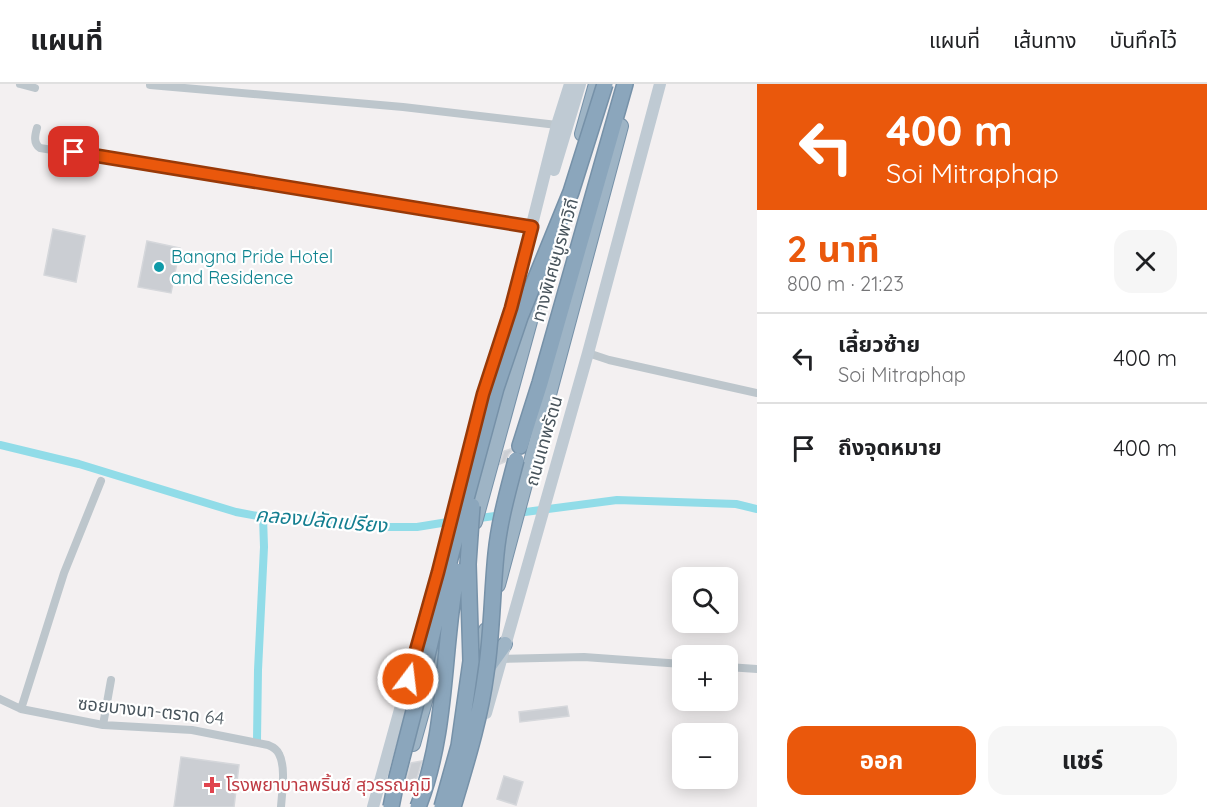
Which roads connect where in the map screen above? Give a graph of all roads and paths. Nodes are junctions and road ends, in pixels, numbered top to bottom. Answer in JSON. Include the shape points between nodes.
{"nodes":[{"id":1,"x":20,"y":84,"type":"edge"},
{"id":2,"x":570,"y":84,"type":"edge"},
{"id":3,"x":580,"y":84,"type":"edge"},
{"id":4,"x":596,"y":84,"type":"edge"},
{"id":5,"x":605,"y":84,"type":"edge"},
{"id":6,"x":613,"y":84,"type":"edge"},
{"id":7,"x":625,"y":84,"type":"edge"},
{"id":8,"x":632,"y":84,"type":"edge"},
{"id":9,"x":660,"y":84,"type":"edge"},
{"id":10,"x":150,"y":85,"type":"edge"},
{"id":11,"x":35,"y":88,"type":"dead end"},
{"id":12,"x":557,"y":125,"type":"junction"},
{"id":13,"x":37,"y":128,"type":"dead end"},
{"id":14,"x":536,"y":210,"type":"junction"},
{"id":15,"x":532,"y":227,"type":"junction"},
{"id":16,"x":588,"y":353,"type":"junction"},
{"id":17,"x":757,"y":393,"type":"edge"},
{"id":18,"x":101,"y":481,"type":"dead end"},
{"id":19,"x":475,"y":508,"type":"junction"},
{"id":20,"x":438,"y":572,"type":"junction"},
{"id":21,"x":505,"y":644,"type":"junction"},
{"id":22,"x":438,"y":653,"type":"junction"},
{"id":23,"x":501,"y":659,"type":"junction"},
{"id":24,"x":672,"y":663,"type":"edge"},
{"id":25,"x":738,"y":668,"type":"edge"},
{"id":26,"x":757,"y":669,"type":"edge"},
{"id":27,"x":111,"y":680,"type":"dead end"},
{"id":28,"x":468,"y":696,"type":"junction"},
{"id":29,"x":0,"y":699,"type":"edge"},
{"id":30,"x":21,"y":709,"type":"junction"},
{"id":31,"x":103,"y":725,"type":"junction"},
{"id":32,"x":281,"y":807,"type":"edge"},
{"id":33,"x":373,"y":807,"type":"edge"},
{"id":34,"x":393,"y":807,"type":"edge"},
{"id":35,"x":418,"y":807,"type":"edge"},
{"id":36,"x":436,"y":807,"type":"edge"},
{"id":37,"x":442,"y":807,"type":"edge"},
{"id":38,"x":453,"y":807,"type":"edge"},
{"id":39,"x":459,"y":807,"type":"edge"}],
"edges":[{"from":1,"to":11,"type":"street"},
{"from":2,"to":12,"type":"main road"},
{"from":3,"to":14,"type":"main road","via":[[551,180]]},
{"from":4,"to":19,"type":"highway"},
{"from":5,"to":34,"type":"highway","bridge":true,"via":[[571,192],[496,388],[451,554]]},
{"from":6,"to":19,"type":"highway","name":"ทางพิเศษบูรพาวิถี","via":[[578,195],[507,380]]},
{"from":7,"to":38,"type":"highway","name":"ทางพิเศษบูรพาวิถี","bridge":true,"via":[[503,509],[483,692]]},
{"from":8,"to":28,"type":"highway","name":"ถนนเทพรัตน"},
{"from":9,"to":16,"type":"main road","name":"ถนนเทพรัตน"},
{"from":10,"to":12,"type":"street"},
{"from":12,"to":14,"type":"main road"},
{"from":13,"to":15,"type":"street","via":[[35,136],[40,148]]},
{"from":14,"to":15,"type":"main road"},
{"from":15,"to":20,"type":"main road","via":[[483,394]]},
{"from":16,"to":17,"type":"street"},
{"from":16,"to":21,"type":"main road","name":"ถนนเทพรัตน"},
{"from":18,"to":30,"type":"street","via":[[64,573]]},
{"from":19,"to":22,"type":"highway","bridge":true},
{"from":19,"to":35,"type":"highway","name":"ทางพิเศษบูรพาวิถี","bridge":true,"via":[[453,595],[438,734]]},
{"from":19,"to":37,"type":"highway","bridge":true,"via":[[468,564],[471,661],[459,746]]},
{"from":20,"to":22,"type":"highway"},
{"from":20,"to":33,"type":"main road"},
{"from":21,"to":23,"type":"main road","name":"ถนนเทพรัตน"},
{"from":21,"to":28,"type":"highway"},
{"from":22,"to":34,"type":"highway"},
{"from":23,"to":24,"type":"street","via":[[584,657]]},
{"from":23,"to":39,"type":"main road","name":"ถนนเทพรัตน"},
{"from":25,"to":26,"type":"street"},
{"from":27,"to":31,"type":"street"},
{"from":28,"to":36,"type":"highway","name":"ถนนเทพรัตน"},
{"from":29,"to":30,"type":"street","name":"ซอยบางนา-ตราด 64"},
{"from":30,"to":31,"type":"street","name":"ซอยบางนา-ตราด 64"},
{"from":31,"to":32,"type":"street","name":"ซอยบางนา-ตราด 64","via":[[192,730],[268,745],[279,752],[281,759]]}]}
